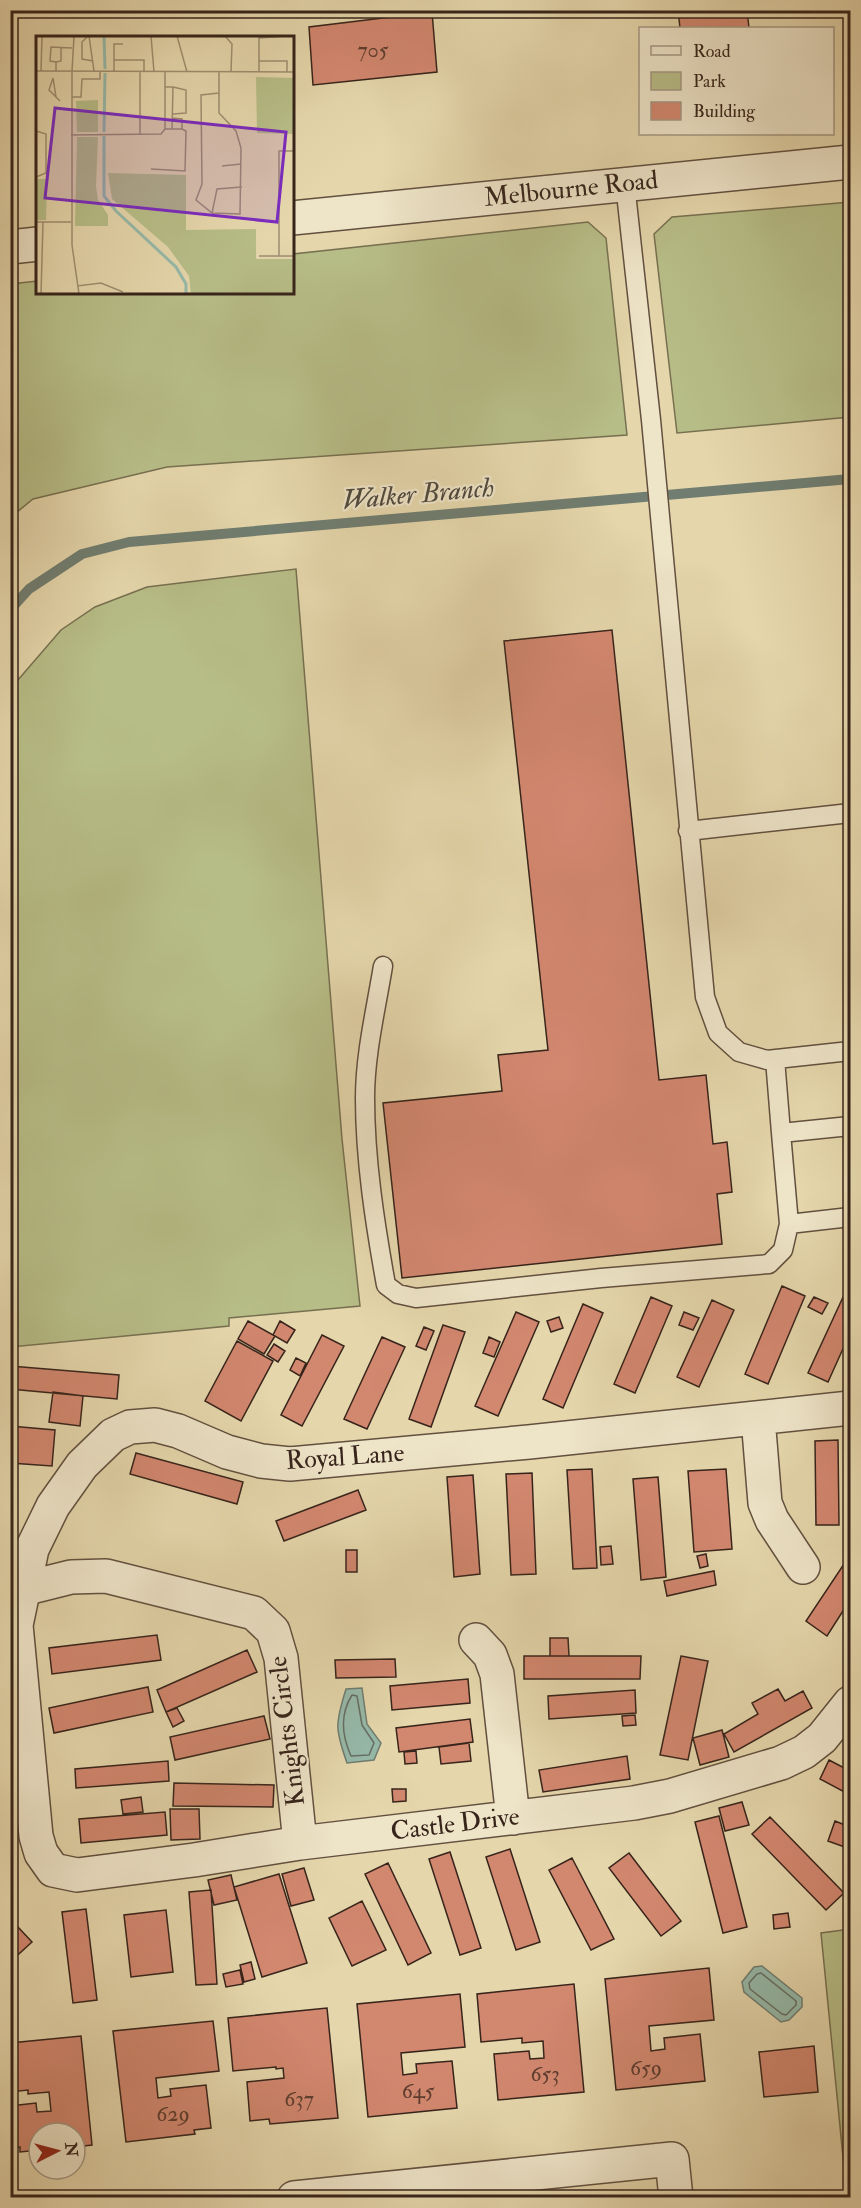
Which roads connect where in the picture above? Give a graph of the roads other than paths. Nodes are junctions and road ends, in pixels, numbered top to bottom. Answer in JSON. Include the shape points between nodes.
{"nodes":[{"id":1,"x":850,"y":162,"type":"edge"},
{"id":2,"x":625,"y":183,"type":"junction"},
{"id":3,"x":294,"y":218,"type":"edge"},
{"id":4,"x":36,"y":244,"type":"edge"},
{"id":5,"x":10,"y":247,"type":"edge"},
{"id":6,"x":850,"y":813,"type":"edge"},
{"id":7,"x":688,"y":831,"type":"junction"},
{"id":8,"x":383,"y":966,"type":"dead end"},
{"id":9,"x":850,"y":1051,"type":"edge"},
{"id":10,"x":775,"y":1059,"type":"junction"},
{"id":11,"x":850,"y":1126,"type":"edge"},
{"id":12,"x":781,"y":1133,"type":"junction"},
{"id":13,"x":850,"y":1217,"type":"edge"},
{"id":14,"x":789,"y":1224,"type":"junction"},
{"id":15,"x":850,"y":1408,"type":"edge"},
{"id":16,"x":758,"y":1418,"type":"junction"},
{"id":17,"x":803,"y":1567,"type":"dead end"},
{"id":18,"x":23,"y":1589,"type":"junction"},
{"id":19,"x":476,"y":1640,"type":"dead end"},
{"id":20,"x":850,"y":1703,"type":"edge"},
{"id":21,"x":513,"y":1818,"type":"junction"},
{"id":22,"x":300,"y":1843,"type":"junction"},
{"id":23,"x":41,"y":1853,"type":"joint"},
{"id":24,"x":294,"y":2198,"type":"edge"},
{"id":25,"x":676,"y":2198,"type":"edge"}],
"edges":[{"from":1,"to":2,"type":"street","name":"Melbourne Road"},
{"from":2,"to":3,"type":"street","name":"Melbourne Road"},
{"from":2,"to":7,"type":"lane"},
{"from":4,"to":5,"type":"street"},
{"from":6,"to":7,"type":"lane"},
{"from":7,"to":10,"type":"lane","via":[[703,989],[718,1033],[739,1052]]},
{"from":8,"to":14,"type":"lane","via":[[365,1097],[382,1263],[386,1285],[398,1294],[416,1298],[769,1264],[783,1250]]},
{"from":9,"to":10,"type":"lane"},
{"from":10,"to":12,"type":"lane"},
{"from":11,"to":12,"type":"lane"},
{"from":12,"to":14,"type":"lane"},
{"from":13,"to":14,"type":"lane"},
{"from":15,"to":16,"type":"street","name":"Royal Lane"},
{"from":16,"to":17,"type":"street","via":[[765,1503]]},
{"from":16,"to":18,"type":"street","name":"Royal Lane","via":[[290,1464],[227,1452],[154,1425],[130,1427],[113,1435],[82,1465],[53,1506],[32,1550]]},
{"from":18,"to":22,"type":"street","name":"Knights Circle","via":[[71,1577],[106,1576],[254,1613],[273,1631],[281,1658]]},
{"from":18,"to":23,"type":"street","name":"Royal Lane","via":[[16,1625],[36,1836]]},
{"from":19,"to":21,"type":"street","via":[[490,1655],[497,1674]]},
{"from":20,"to":21,"type":"street","name":"Castle Drive","via":[[822,1738],[781,1763],[661,1798]]},
{"from":21,"to":22,"type":"street","name":"Castle Drive"},
{"from":22,"to":23,"type":"street","name":"Castle Drive","via":[[77,1875],[53,1870]]},
{"from":24,"to":25,"type":"street","via":[[672,2159]]}]}
